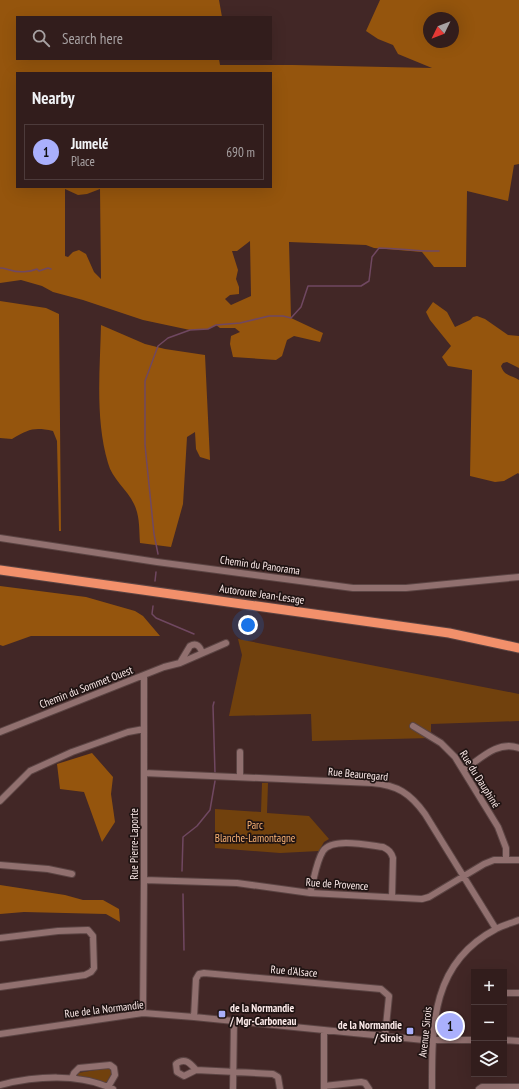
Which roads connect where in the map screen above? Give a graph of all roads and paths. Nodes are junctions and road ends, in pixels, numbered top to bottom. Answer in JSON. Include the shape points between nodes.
{"nodes":[{"id":1,"x":0,"y":538,"type":"edge"},
{"id":2,"x":0,"y":570,"type":"edge"},
{"id":3,"x":519,"y":577,"type":"edge"},
{"id":4,"x":226,"y":643,"type":"dead end"},
{"id":5,"x":519,"y":648,"type":"edge"},
{"id":6,"x":202,"y":652,"type":"junction"},
{"id":7,"x":180,"y":663,"type":"junction"},
{"id":8,"x":144,"y":676,"type":"junction"},
{"id":9,"x":413,"y":726,"type":"dead end"},
{"id":10,"x":144,"y":729,"type":"junction"},
{"id":11,"x":0,"y":732,"type":"edge"},
{"id":12,"x":519,"y":748,"type":"edge"},
{"id":13,"x":240,"y":752,"type":"dead end"},
{"id":14,"x":464,"y":770,"type":"junction"},
{"id":15,"x":144,"y":773,"type":"junction"},
{"id":16,"x":240,"y":777,"type":"junction"},
{"id":17,"x":0,"y":801,"type":"edge"},
{"id":18,"x":506,"y":859,"type":"junction"},
{"id":19,"x":519,"y":860,"type":"edge"},
{"id":20,"x":0,"y":865,"type":"edge"},
{"id":21,"x":72,"y":874,"type":"dead end"},
{"id":22,"x":464,"y":877,"type":"junction"},
{"id":23,"x":144,"y":880,"type":"junction"},
{"id":24,"x":310,"y":893,"type":"junction"},
{"id":25,"x":392,"y":897,"type":"junction"},
{"id":26,"x":519,"y":920,"type":"edge"},
{"id":27,"x":496,"y":929,"type":"junction"},
{"id":28,"x":0,"y":938,"type":"edge"},
{"id":29,"x":0,"y":987,"type":"edge"},
{"id":30,"x":519,"y":993,"type":"edge"},
{"id":31,"x":507,"y":994,"type":"edge"},
{"id":32,"x":143,"y":1013,"type":"junction"},
{"id":33,"x":194,"y":1017,"type":"junction"},
{"id":34,"x":234,"y":1021,"type":"junction"},
{"id":35,"x":324,"y":1030,"type":"junction"},
{"id":36,"x":0,"y":1034,"type":"edge"},
{"id":37,"x":385,"y":1036,"type":"junction"},
{"id":38,"x":471,"y":1040,"type":"edge"},
{"id":39,"x":507,"y":1040,"type":"edge"},
{"id":40,"x":432,"y":1041,"type":"junction"},
{"id":41,"x":519,"y":1041,"type":"edge"},
{"id":42,"x":196,"y":1070,"type":"dead end"},
{"id":43,"x":234,"y":1072,"type":"junction"},
{"id":44,"x":72,"y":1078,"type":"junction"},
{"id":45,"x":0,"y":1085,"type":"edge"},
{"id":46,"x":324,"y":1087,"type":"edge"},
{"id":47,"x":519,"y":1087,"type":"edge"},
{"id":48,"x":111,"y":1088,"type":"edge"},
{"id":49,"x":233,"y":1089,"type":"edge"},
{"id":50,"x":280,"y":1089,"type":"edge"},
{"id":51,"x":369,"y":1089,"type":"edge"},
{"id":52,"x":432,"y":1089,"type":"edge"},
{"id":53,"x":479,"y":1089,"type":"edge"}],
"edges":[{"from":1,"to":3,"type":"street","name":"Chemin du Panorama","via":[[353,588],[406,588]]},
{"from":2,"to":5,"type":"highway","name":"Autoroute Jean-Lesage","via":[[449,633]]},
{"from":4,"to":6,"type":"street","name":"Chemin du Sommet Ouest"},
{"from":6,"to":7,"type":"street","name":"Chemin du Sommet Ouest"},
{"from":6,"to":7,"type":"street","via":[[196,644],[190,646]]},
{"from":7,"to":8,"type":"street","name":"Chemin du Sommet Ouest"},
{"from":8,"to":10,"type":"street","name":"Rue Pierre-Laporte"},
{"from":8,"to":11,"type":"street","name":"Chemin du Sommet Ouest"},
{"from":9,"to":14,"type":"street","name":"Rue du Dauphiné","via":[[448,749]]},
{"from":10,"to":15,"type":"street","name":"Rue Pierre-Laporte"},
{"from":10,"to":17,"type":"street","via":[[128,732],[72,752],[30,771]]},
{"from":12,"to":14,"type":"street","via":[[514,746],[493,750]]},
{"from":13,"to":16,"type":"street"},
{"from":14,"to":18,"type":"street","name":"Rue du Dauphiné","via":[[498,827],[506,848]]},
{"from":15,"to":16,"type":"street","name":"Rue Beauregard"},
{"from":15,"to":23,"type":"street","name":"Rue Pierre-Laporte"},
{"from":16,"to":22,"type":"street","name":"Rue Beauregard","via":[[372,783],[398,789],[421,808]]},
{"from":18,"to":19,"type":"street","name":"Rue de Provence"},
{"from":18,"to":22,"type":"street","name":"Rue de Provence","via":[[484,864]]},
{"from":20,"to":21,"type":"street"},
{"from":22,"to":25,"type":"street","name":"Rue de Provence","via":[[422,899]]},
{"from":22,"to":27,"type":"street","name":"Rue Beauregard"},
{"from":23,"to":24,"type":"street","name":"Rue de Provence","via":[[237,883]]},
{"from":23,"to":32,"type":"street","name":"Rue Pierre-Laporte"},
{"from":24,"to":25,"type":"street","name":"Rue de Provence"},
{"from":24,"to":25,"type":"street","via":[[323,851],[332,844],[345,843],[388,849],[392,853]]},
{"from":26,"to":27,"type":"street","name":"Avenue Sirois"},
{"from":27,"to":40,"type":"street","name":"Avenue Sirois","via":[[470,947],[450,974],[440,994]]},
{"from":28,"to":29,"type":"street","via":[[88,930],[94,939],[94,968],[91,972]]},
{"from":30,"to":31,"type":"street"},
{"from":32,"to":33,"type":"street","name":"Rue de la Normandie"},
{"from":32,"to":36,"type":"street","name":"Rue de la Normandie"},
{"from":33,"to":34,"type":"street","name":"Rue de la Normandie"},
{"from":33,"to":37,"type":"street","name":"Rue d'Alsace","via":[[196,979],[199,974],[204,973],[381,989],[388,996]]},
{"from":34,"to":35,"type":"street","name":"Rue de la Normandie"},
{"from":34,"to":43,"type":"street"},
{"from":35,"to":37,"type":"street","name":"Rue de la Normandie"},
{"from":35,"to":46,"type":"street"},
{"from":37,"to":40,"type":"street","name":"Rue de la Normandie"},
{"from":38,"to":40,"type":"street","name":"Rue de la Normandie"},
{"from":39,"to":41,"type":"street"},
{"from":40,"to":52,"type":"street","name":"Avenue Sirois"},
{"from":42,"to":43,"type":"street"},
{"from":43,"to":49,"type":"street"},
{"from":43,"to":50,"type":"street","via":[[273,1074],[278,1077]]},
{"from":44,"to":45,"type":"street","via":[[42,1078]]},
{"from":44,"to":48,"type":"street"},
{"from":44,"to":48,"type":"street","via":[[79,1068],[110,1064],[114,1068]]},
{"from":46,"to":51,"type":"street","via":[[361,1082]]},
{"from":47,"to":53,"type":"street"}]}
